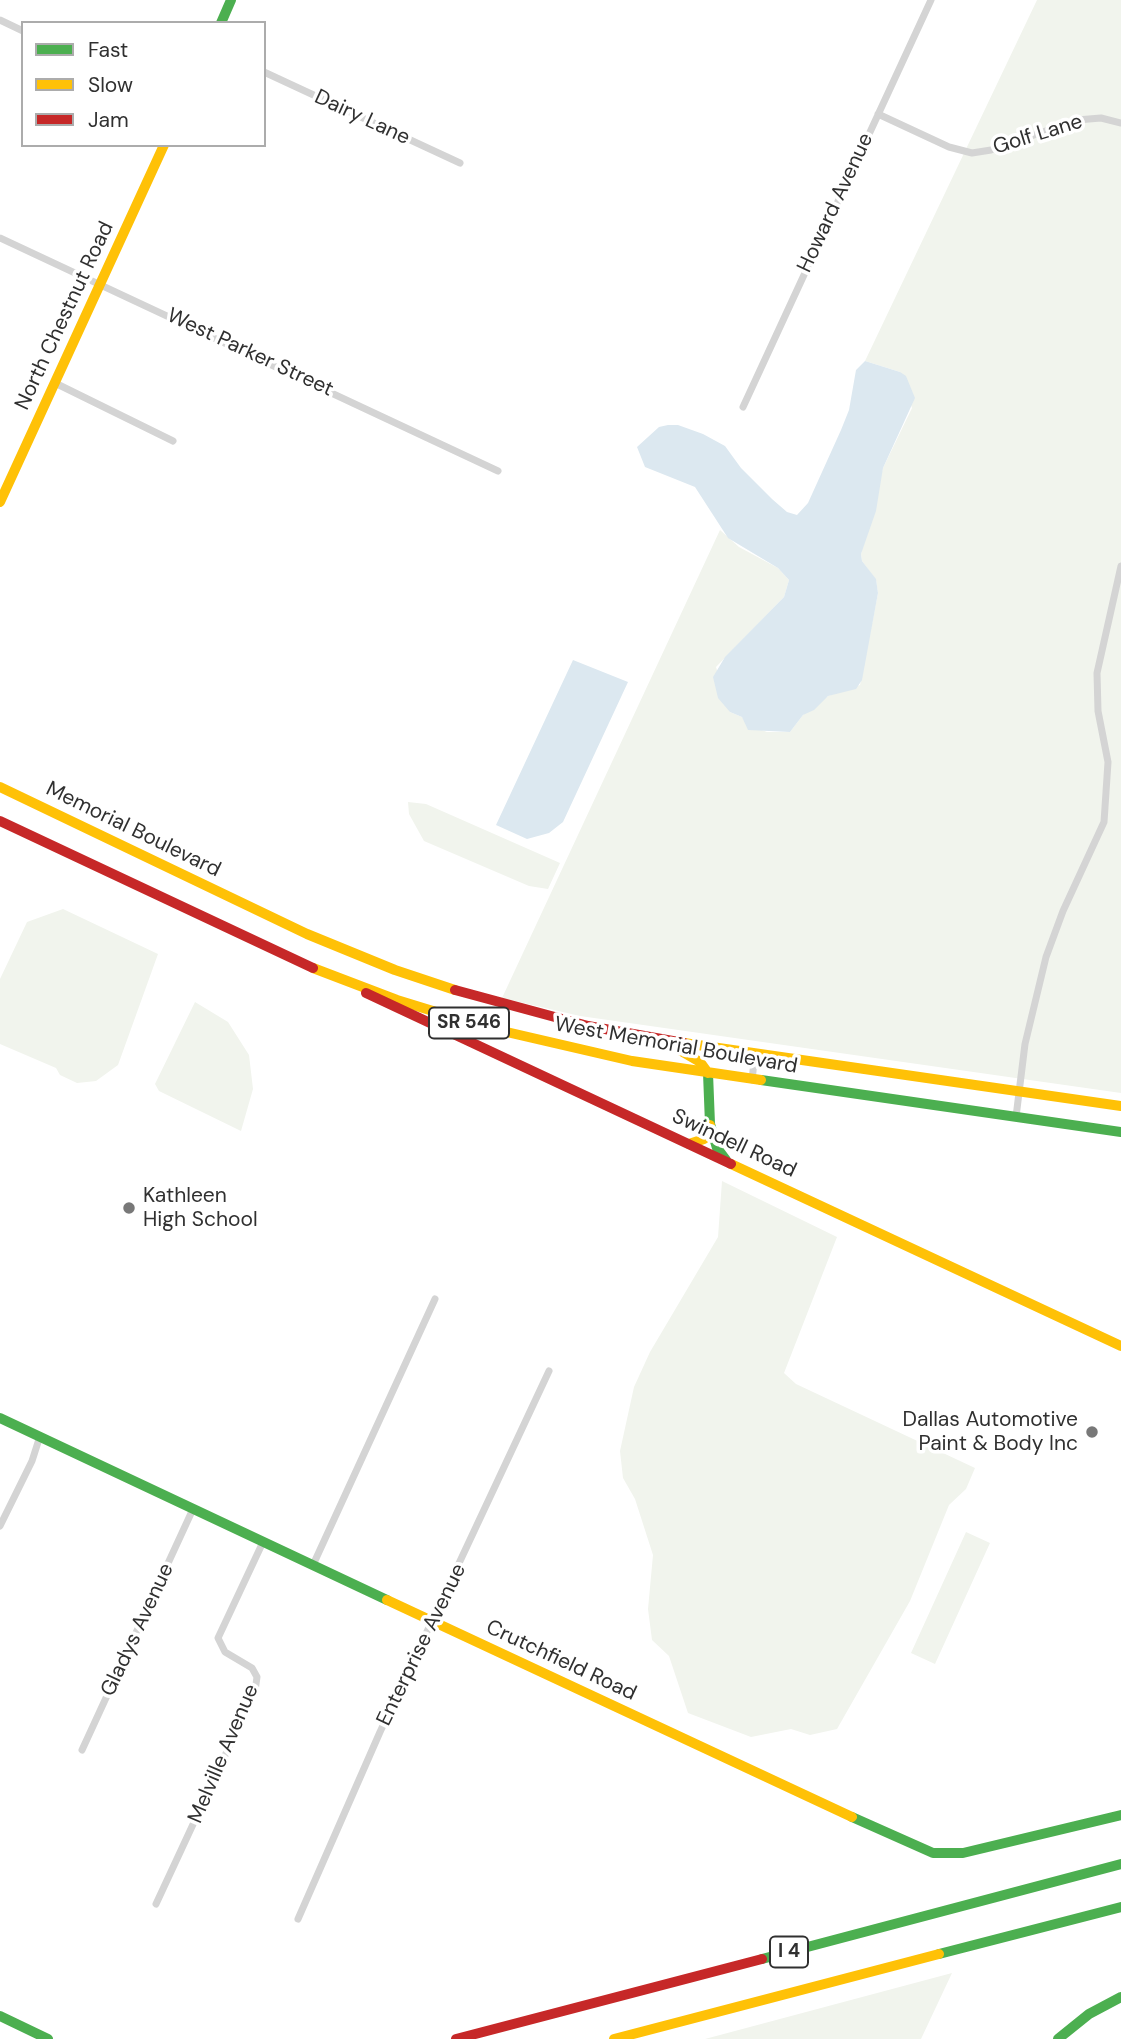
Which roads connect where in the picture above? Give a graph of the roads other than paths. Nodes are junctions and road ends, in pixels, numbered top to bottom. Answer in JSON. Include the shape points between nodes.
{"nodes":[{"id":1,"x":231,"y":0,"type":"edge"},
{"id":2,"x":931,"y":0,"type":"edge"},
{"id":3,"x":0,"y":20,"type":"edge"},
{"id":4,"x":221,"y":21,"type":"edge"},
{"id":5,"x":21,"y":30,"type":"edge"},
{"id":6,"x":266,"y":73,"type":"edge"},
{"id":7,"x":878,"y":114,"type":"junction"},
{"id":8,"x":1121,"y":123,"type":"edge"},
{"id":9,"x":163,"y":147,"type":"edge"},
{"id":10,"x":460,"y":163,"type":"dead end"},
{"id":11,"x":0,"y":238,"type":"edge"},
{"id":12,"x":100,"y":284,"type":"junction"},
{"id":13,"x":54,"y":383,"type":"junction"},
{"id":14,"x":743,"y":407,"type":"dead end"},
{"id":15,"x":173,"y":441,"type":"dead end"},
{"id":16,"x":498,"y":471,"type":"dead end"},
{"id":17,"x":0,"y":502,"type":"edge"},
{"id":18,"x":1121,"y":566,"type":"edge"},
{"id":19,"x":0,"y":787,"type":"edge"},
{"id":20,"x":0,"y":821,"type":"edge"},
{"id":21,"x":250,"y":907,"type":"joint"},
{"id":22,"x":331,"y":976,"type":"junction"},
{"id":23,"x":659,"y":1039,"type":"junction"},
{"id":24,"x":755,"y":1053,"type":"junction"},
{"id":25,"x":708,"y":1073,"type":"junction"},
{"id":26,"x":752,"y":1080,"type":"junction"},
{"id":27,"x":1020,"y":1091,"type":"junction"},
{"id":28,"x":1121,"y":1106,"type":"edge"},
{"id":29,"x":1016,"y":1117,"type":"junction"},
{"id":30,"x":710,"y":1124,"type":"junction"},
{"id":31,"x":1121,"y":1132,"type":"edge"},
{"id":32,"x":689,"y":1144,"type":"junction"},
{"id":33,"x":729,"y":1163,"type":"junction"},
{"id":34,"x":435,"y":1300,"type":"dead end"},
{"id":35,"x":1121,"y":1346,"type":"edge"},
{"id":36,"x":549,"y":1371,"type":"dead end"},
{"id":37,"x":0,"y":1418,"type":"edge"},
{"id":38,"x":40,"y":1436,"type":"junction"},
{"id":39,"x":193,"y":1509,"type":"junction"},
{"id":40,"x":0,"y":1526,"type":"edge"},
{"id":41,"x":263,"y":1542,"type":"junction"},
{"id":42,"x":313,"y":1565,"type":"junction"},
{"id":43,"x":433,"y":1622,"type":"junction"},
{"id":44,"x":82,"y":1750,"type":"dead end"},
{"id":45,"x":1121,"y":1815,"type":"edge"},
{"id":46,"x":1121,"y":1864,"type":"edge"},
{"id":47,"x":156,"y":1904,"type":"dead end"},
{"id":48,"x":1121,"y":1907,"type":"edge"},
{"id":49,"x":298,"y":1919,"type":"dead end"},
{"id":50,"x":1121,"y":1997,"type":"edge"},
{"id":51,"x":0,"y":2017,"type":"edge"},
{"id":52,"x":48,"y":2039,"type":"edge"},
{"id":53,"x":456,"y":2039,"type":"edge"},
{"id":54,"x":614,"y":2039,"type":"edge"},
{"id":55,"x":1058,"y":2039,"type":"edge"}],
"edges":[{"from":1,"to":4,"type":"main road"},
{"from":2,"to":7,"type":"street","name":"Howard Avenue"},
{"from":3,"to":5,"type":"street"},
{"from":6,"to":10,"type":"street","name":"Dairy Lane"},
{"from":7,"to":8,"type":"street","name":"Golf Lane","via":[[972,153],[1077,120],[1101,118]]},
{"from":7,"to":14,"type":"street","name":"Howard Avenue"},
{"from":9,"to":12,"type":"main road","name":"North Chestnut Road"},
{"from":11,"to":12,"type":"street","name":"West Parker Street"},
{"from":12,"to":13,"type":"main road","name":"North Chestnut Road"},
{"from":12,"to":16,"type":"street","name":"West Parker Street"},
{"from":13,"to":15,"type":"street"},
{"from":13,"to":17,"type":"main road","name":"North Chestnut Road"},
{"from":18,"to":27,"type":"street","via":[[1097,673],[1098,711],[1108,762],[1104,822],[1046,957],[1025,1044]]},
{"from":19,"to":21,"type":"main road","name":"Memorial Boulevard","number":"SR 546"},
{"from":20,"to":22,"type":"main road","name":"West Memorial Boulevard","number":"SR 546"},
{"from":21,"to":23,"type":"main road","name":"West Memorial Boulevard","number":"SR 546","via":[[368,959],[460,992],[566,1021]]},
{"from":22,"to":25,"type":"main road","name":"West Memorial Boulevard","number":"SR 546","via":[[528,1039]]},
{"from":22,"to":32,"type":"main road","name":"Swindell Road"},
{"from":23,"to":24,"type":"main road","name":"West Memorial Boulevard","number":"SR 546"},
{"from":23,"to":25,"type":"main road","via":[[689,1054]]},
{"from":24,"to":26,"type":"street"},
{"from":24,"to":27,"type":"main road","name":"West Memorial Boulevard","number":"SR 546"},
{"from":25,"to":26,"type":"main road","name":"West Memorial Boulevard","number":"SR 546"},
{"from":25,"to":30,"type":"main road"},
{"from":26,"to":29,"type":"main road","name":"West Memorial Boulevard","number":"SR 546"},
{"from":27,"to":28,"type":"main road","name":"West Memorial Boulevard","number":"SR 546"},
{"from":27,"to":29,"type":"street"},
{"from":29,"to":31,"type":"main road","name":"West Memorial Boulevard","number":"SR 546"},
{"from":30,"to":32,"type":"main road","via":[[704,1139]]},
{"from":30,"to":33,"type":"main road"},
{"from":32,"to":33,"type":"main road","name":"Swindell Road"},
{"from":33,"to":35,"type":"main road","name":"Swindell Road"},
{"from":34,"to":42,"type":"street"},
{"from":36,"to":43,"type":"street","name":"Enterprise Avenue"},
{"from":37,"to":38,"type":"main road","name":"Crutchfield Road"},
{"from":38,"to":39,"type":"main road","name":"Crutchfield Road"},
{"from":38,"to":40,"type":"street"},
{"from":39,"to":41,"type":"main road","name":"Crutchfield Road"},
{"from":39,"to":44,"type":"street","name":"Gladys Avenue"},
{"from":41,"to":42,"type":"main road","name":"Crutchfield Road"},
{"from":41,"to":47,"type":"street","name":"Melville Avenue","via":[[218,1638],[225,1652],[252,1668],[257,1677],[255,1691]]},
{"from":42,"to":43,"type":"main road","name":"Crutchfield Road"},
{"from":43,"to":45,"type":"main road","name":"Crutchfield Road","via":[[933,1853],[962,1853]]},
{"from":43,"to":49,"type":"street","name":"Enterprise Avenue"},
{"from":46,"to":53,"type":"main road","number":"I 4"},
{"from":48,"to":54,"type":"main road","number":"I 4"},
{"from":50,"to":55,"type":"main road","via":[[1089,2014]]},
{"from":51,"to":52,"type":"main road"}]}
